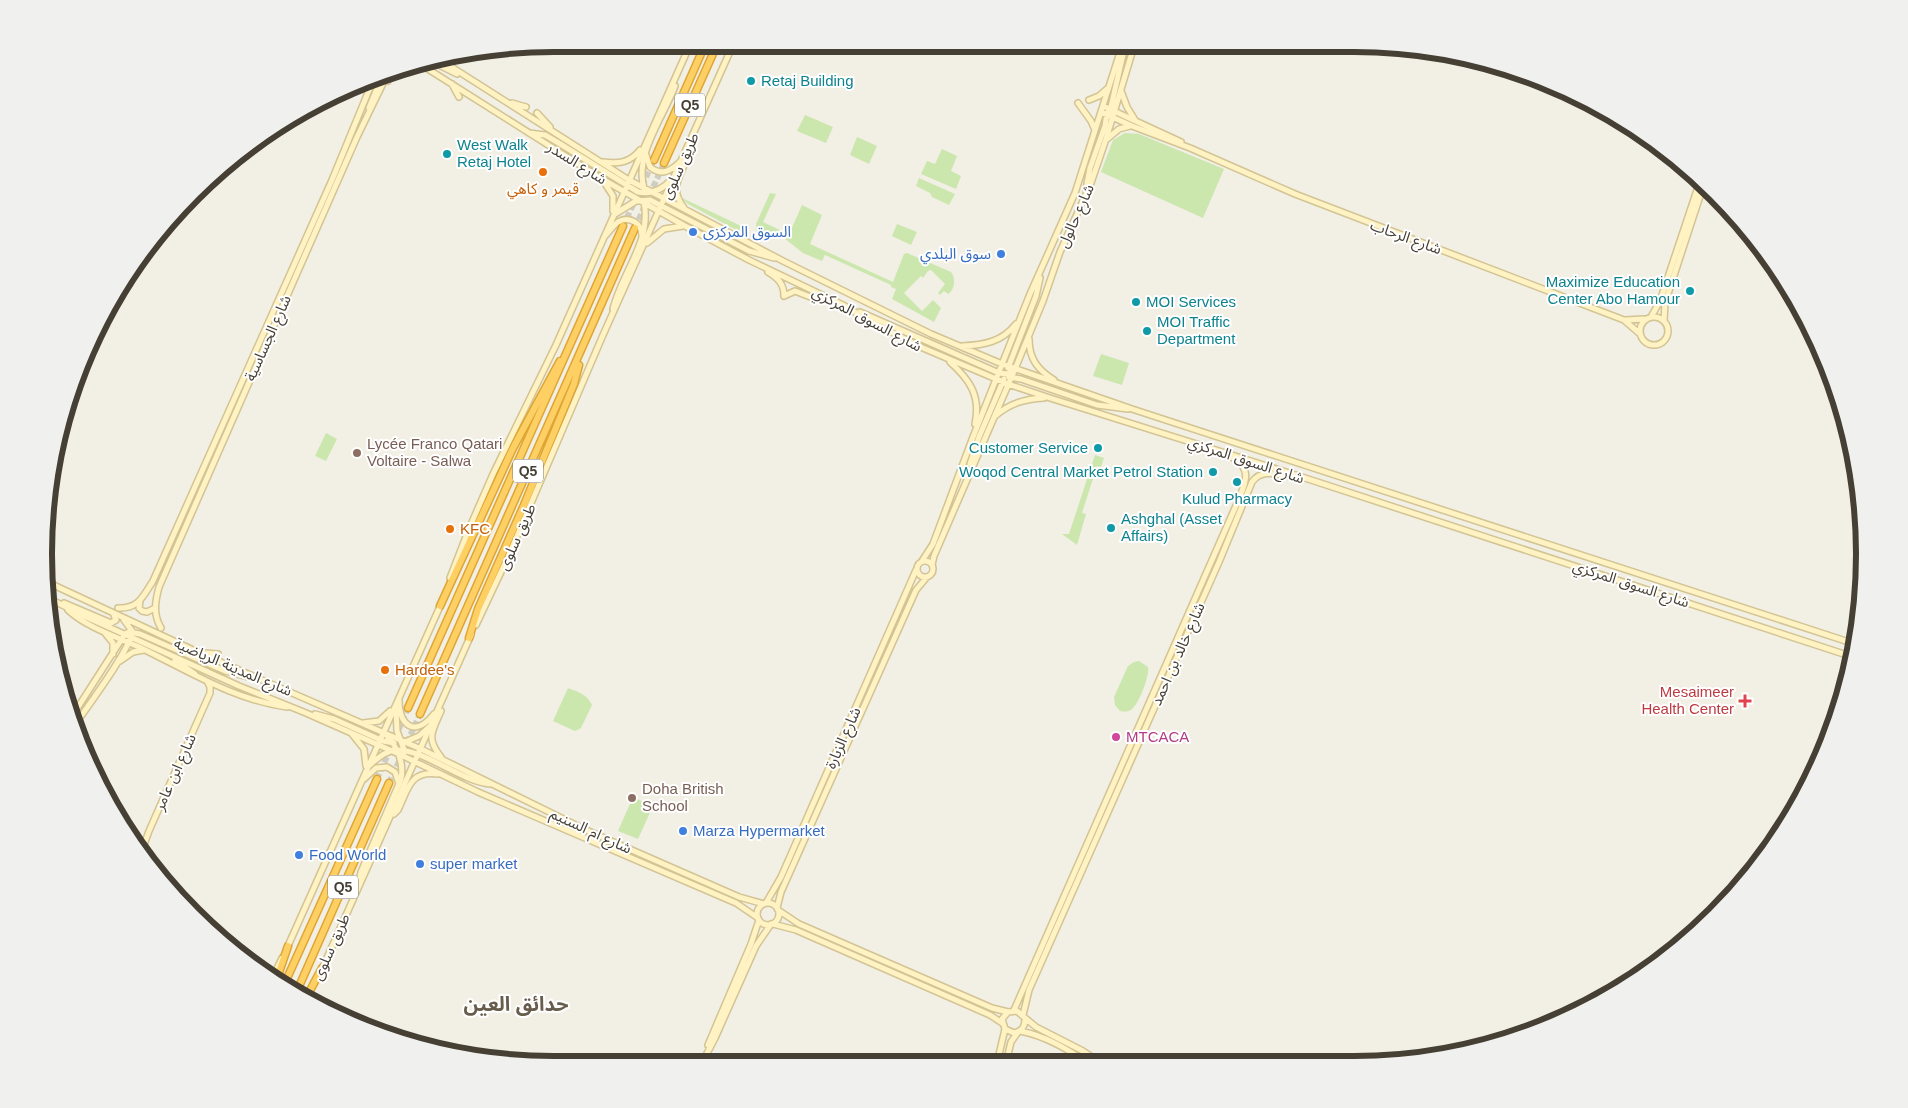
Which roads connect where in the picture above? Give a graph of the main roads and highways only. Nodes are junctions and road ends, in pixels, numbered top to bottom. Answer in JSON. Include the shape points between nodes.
{"nodes":[{"id":1,"x":687,"y":52,"type":"edge"},
{"id":2,"x":702,"y":52,"type":"edge"},
{"id":3,"x":714,"y":52,"type":"edge"},
{"id":4,"x":730,"y":52,"type":"edge"},
{"id":5,"x":1120,"y":52,"type":"edge"},
{"id":6,"x":1122,"y":52,"type":"edge"},
{"id":7,"x":1132,"y":52,"type":"edge"},
{"id":8,"x":1111,"y":61,"type":"dead end"},
{"id":9,"x":447,"y":64,"type":"edge"},
{"id":10,"x":440,"y":66,"type":"edge"},
{"id":11,"x":681,"y":66,"type":"junction"},
{"id":12,"x":1113,"y":68,"type":"junction"},
{"id":13,"x":428,"y":69,"type":"edge"},
{"id":14,"x":469,"y":79,"type":"junction"},
{"id":15,"x":389,"y":81,"type":"edge"},
{"id":16,"x":384,"y":82,"type":"edge"},
{"id":17,"x":452,"y":83,"type":"junction"},
{"id":18,"x":379,"y":84,"type":"edge"},
{"id":19,"x":1110,"y":84,"type":"junction"},
{"id":20,"x":370,"y":88,"type":"edge"},
{"id":21,"x":1120,"y":91,"type":"junction"},
{"id":22,"x":458,"y":97,"type":"dead end"},
{"id":23,"x":1089,"y":100,"type":"dead end"},
{"id":24,"x":376,"y":101,"type":"junction"},
{"id":25,"x":506,"y":101,"type":"junction"},
{"id":26,"x":1078,"y":103,"type":"dead end"},
{"id":27,"x":526,"y":107,"type":"dead end"},
{"id":28,"x":1102,"y":109,"type":"junction"},
{"id":29,"x":1112,"y":111,"type":"junction"},
{"id":30,"x":537,"y":113,"type":"dead end"},
{"id":31,"x":358,"y":115,"type":"junction"},
{"id":32,"x":1110,"y":117,"type":"junction"},
{"id":33,"x":351,"y":119,"type":"dead end"},
{"id":34,"x":1136,"y":120,"type":"junction"},
{"id":35,"x":363,"y":124,"type":"junction"},
{"id":36,"x":1132,"y":126,"type":"junction"},
{"id":37,"x":1095,"y":131,"type":"junction"},
{"id":38,"x":365,"y":132,"type":"dead end"},
{"id":39,"x":529,"y":133,"type":"junction"},
{"id":40,"x":555,"y":133,"type":"junction"},
{"id":41,"x":1106,"y":139,"type":"junction"},
{"id":42,"x":645,"y":143,"type":"junction"},
{"id":43,"x":689,"y":145,"type":"junction"},
{"id":44,"x":1190,"y":148,"type":"junction"},
{"id":45,"x":647,"y":150,"type":"junction"},
{"id":46,"x":684,"y":156,"type":"junction"},
{"id":47,"x":654,"y":160,"type":"tunnel mouth"},
{"id":48,"x":600,"y":162,"type":"junction"},
{"id":49,"x":664,"y":163,"type":"tunnel mouth"},
{"id":50,"x":676,"y":174,"type":"junction"},
{"id":51,"x":602,"y":179,"type":"junction"},
{"id":52,"x":629,"y":180,"type":"junction"},
{"id":53,"x":1698,"y":188,"type":"edge"},
{"id":54,"x":625,"y":189,"type":"junction"},
{"id":55,"x":644,"y":192,"type":"junction"},
{"id":56,"x":653,"y":192,"type":"junction"},
{"id":57,"x":1701,"y":192,"type":"edge"},
{"id":58,"x":1084,"y":197,"type":"junction"},
{"id":59,"x":665,"y":199,"type":"junction"},
{"id":60,"x":644,"y":201,"type":"junction"},
{"id":61,"x":661,"y":209,"type":"junction"},
{"id":62,"x":686,"y":210,"type":"junction"},
{"id":63,"x":612,"y":216,"type":"junction"},
{"id":64,"x":623,"y":226,"type":"tunnel mouth"},
{"id":65,"x":685,"y":226,"type":"junction"},
{"id":66,"x":635,"y":228,"type":"tunnel mouth"},
{"id":67,"x":300,"y":239,"type":"dead end"},
{"id":68,"x":642,"y":239,"type":"junction"},
{"id":69,"x":602,"y":240,"type":"junction"},
{"id":70,"x":645,"y":245,"type":"junction"},
{"id":71,"x":301,"y":248,"type":"junction"},
{"id":72,"x":311,"y":253,"type":"dead end"},
{"id":73,"x":305,"y":255,"type":"junction"},
{"id":74,"x":748,"y":260,"type":"junction"},
{"id":75,"x":783,"y":261,"type":"junction"},
{"id":76,"x":1043,"y":265,"type":"junction"},
{"id":77,"x":827,"y":297,"type":"junction"},
{"id":78,"x":843,"y":305,"type":"junction"},
{"id":79,"x":275,"y":308,"type":"junction"},
{"id":80,"x":268,"y":312,"type":"dead end"},
{"id":81,"x":1651,"y":317,"type":"junction"},
{"id":82,"x":611,"y":318,"type":"junction"},
{"id":83,"x":1645,"y":319,"type":"junction"},
{"id":84,"x":1020,"y":320,"type":"junction"},
{"id":85,"x":1624,"y":320,"type":"junction"},
{"id":86,"x":1664,"y":321,"type":"junction"},
{"id":87,"x":1639,"y":333,"type":"junction"},
{"id":88,"x":257,"y":336,"type":"dead end"},
{"id":89,"x":1029,"y":336,"type":"junction"},
{"id":90,"x":572,"y":341,"type":"junction"},
{"id":91,"x":259,"y":344,"type":"junction"},
{"id":92,"x":960,"y":346,"type":"junction"},
{"id":93,"x":583,"y":347,"type":"junction"},
{"id":94,"x":946,"y":358,"type":"junction"},
{"id":95,"x":1005,"y":365,"type":"junction"},
{"id":96,"x":1015,"y":369,"type":"junction"},
{"id":97,"x":1006,"y":377,"type":"junction"},
{"id":98,"x":996,"y":379,"type":"junction"},
{"id":99,"x":1060,"y":384,"type":"junction"},
{"id":100,"x":1050,"y":398,"type":"junction"},
{"id":101,"x":1135,"y":410,"type":"junction"},
{"id":102,"x":993,"y":418,"type":"junction"},
{"id":103,"x":973,"y":437,"type":"junction"},
{"id":104,"x":1224,"y":452,"type":"junction"},
{"id":105,"x":220,"y":457,"type":"dead end"},
{"id":106,"x":207,"y":459,"type":"junction"},
{"id":107,"x":214,"y":460,"type":"junction"},
{"id":108,"x":201,"y":464,"type":"dead end"},
{"id":109,"x":968,"y":475,"type":"junction"},
{"id":110,"x":1305,"y":478,"type":"junction"},
{"id":111,"x":922,"y":561,"type":"junction"},
{"id":112,"x":932,"y":565,"type":"junction"},
{"id":113,"x":916,"y":570,"type":"junction"},
{"id":114,"x":927,"y":577,"type":"junction"},
{"id":115,"x":54,"y":586,"type":"edge"},
{"id":116,"x":55,"y":600,"type":"edge"},
{"id":117,"x":140,"y":600,"type":"junction"},
{"id":118,"x":55,"y":601,"type":"edge"},
{"id":119,"x":62,"y":605,"type":"junction"},
{"id":120,"x":440,"y":606,"type":"junction"},
{"id":121,"x":118,"y":608,"type":"dead end"},
{"id":122,"x":154,"y":608,"type":"junction"},
{"id":123,"x":113,"y":613,"type":"junction"},
{"id":124,"x":120,"y":617,"type":"junction"},
{"id":125,"x":161,"y":628,"type":"dead end"},
{"id":126,"x":103,"y":630,"type":"junction"},
{"id":127,"x":124,"y":637,"type":"junction"},
{"id":128,"x":131,"y":637,"type":"junction"},
{"id":129,"x":469,"y":638,"type":"junction"},
{"id":130,"x":1848,"y":642,"type":"edge"},
{"id":131,"x":193,"y":650,"type":"junction"},
{"id":132,"x":147,"y":651,"type":"junction"},
{"id":133,"x":165,"y":652,"type":"junction"},
{"id":134,"x":218,"y":654,"type":"dead end"},
{"id":135,"x":1845,"y":654,"type":"edge"},
{"id":136,"x":112,"y":656,"type":"junction"},
{"id":137,"x":117,"y":663,"type":"junction"},
{"id":138,"x":198,"y":677,"type":"junction"},
{"id":139,"x":261,"y":680,"type":"junction"},
{"id":140,"x":208,"y":682,"type":"junction"},
{"id":141,"x":221,"y":688,"type":"junction"},
{"id":142,"x":447,"y":690,"type":"junction"},
{"id":143,"x":210,"y":693,"type":"junction"},
{"id":144,"x":399,"y":695,"type":"junction"},
{"id":145,"x":396,"y":702,"type":"junction"},
{"id":146,"x":441,"y":703,"type":"junction"},
{"id":147,"x":295,"y":708,"type":"junction"},
{"id":148,"x":408,"y":708,"type":"tunnel mouth"},
{"id":149,"x":77,"y":709,"type":"edge"},
{"id":150,"x":306,"y":713,"type":"junction"},
{"id":151,"x":420,"y":714,"type":"tunnel mouth"},
{"id":152,"x":80,"y":717,"type":"edge"},
{"id":153,"x":362,"y":723,"type":"junction"},
{"id":154,"x":432,"y":723,"type":"junction"},
{"id":155,"x":350,"y":732,"type":"junction"},
{"id":156,"x":382,"y":733,"type":"junction"},
{"id":157,"x":378,"y":742,"type":"junction"},
{"id":158,"x":401,"y":742,"type":"junction"},
{"id":159,"x":393,"y":743,"type":"junction"},
{"id":160,"x":421,"y":749,"type":"junction"},
{"id":161,"x":398,"y":752,"type":"junction"},
{"id":162,"x":418,"y":756,"type":"junction"},
{"id":163,"x":442,"y":760,"type":"junction"},
{"id":164,"x":416,"y":762,"type":"junction"},
{"id":165,"x":366,"y":771,"type":"junction"},
{"id":166,"x":445,"y":775,"type":"junction"},
{"id":167,"x":377,"y":778,"type":"tunnel mouth"},
{"id":168,"x":389,"y":783,"type":"tunnel mouth"},
{"id":169,"x":360,"y":784,"type":"junction"},
{"id":170,"x":494,"y":784,"type":"junction"},
{"id":171,"x":399,"y":787,"type":"junction"},
{"id":172,"x":391,"y":816,"type":"junction"},
{"id":173,"x":144,"y":843,"type":"edge"},
{"id":174,"x":357,"y":889,"type":"junction"},
{"id":175,"x":765,"y":904,"type":"junction"},
{"id":176,"x":778,"y":909,"type":"junction"},
{"id":177,"x":758,"y":919,"type":"junction"},
{"id":178,"x":772,"y":924,"type":"junction"},
{"id":179,"x":288,"y":946,"type":"junction"},
{"id":180,"x":322,"y":968,"type":"joint"},
{"id":181,"x":276,"y":971,"type":"edge"},
{"id":182,"x":279,"y":973,"type":"edge"},
{"id":183,"x":287,"y":978,"type":"edge"},
{"id":184,"x":299,"y":986,"type":"edge"},
{"id":185,"x":310,"y":992,"type":"edge"},
{"id":186,"x":1011,"y":1011,"type":"junction"},
{"id":187,"x":1024,"y":1017,"type":"junction"},
{"id":188,"x":1002,"y":1023,"type":"junction"},
{"id":189,"x":1005,"y":1029,"type":"junction"},
{"id":190,"x":1019,"y":1031,"type":"junction"},
{"id":191,"x":705,"y":1056,"type":"edge"},
{"id":192,"x":706,"y":1056,"type":"edge"},
{"id":193,"x":999,"y":1056,"type":"edge"},
{"id":194,"x":1008,"y":1056,"type":"edge"},
{"id":195,"x":1076,"y":1056,"type":"edge"},
{"id":196,"x":1090,"y":1056,"type":"edge"}],
"edges":[{"from":1,"to":11,"type":"main road"},
{"from":2,"to":47,"type":"highway","name":"طريق سلوى","number":"Q5"},
{"from":3,"to":49,"type":"highway","name":"طريق سلوى","number":"Q5"},
{"from":4,"to":43,"type":"main road","name":"طريق سلوى"},
{"from":5,"to":12,"type":"main road","name":"شارع حالول"},
{"from":6,"to":29,"type":"main road"},
{"from":7,"to":21,"type":"main road","name":"شارع حالول"},
{"from":8,"to":12,"type":"main road"},
{"from":9,"to":14,"type":"main road","name":"شارع السدر"},
{"from":10,"to":14,"type":"main road"},
{"from":11,"to":42,"type":"main road"},
{"from":11,"to":45,"type":"main road"},
{"from":12,"to":19,"type":"main road","name":"شارع حالول"},
{"from":13,"to":17,"type":"main road","name":"شارع السدر"},
{"from":14,"to":25,"type":"main road","name":"شارع السدر"},
{"from":15,"to":24,"type":"main road"},
{"from":16,"to":24,"type":"main road","name":"شارع الجساسية"},
{"from":17,"to":22,"type":"main road"},
{"from":17,"to":39,"type":"main road","name":"شارع السدر"},
{"from":18,"to":35,"type":"main road"},
{"from":19,"to":23,"type":"main road","via":[[1102,94]]},
{"from":19,"to":28,"type":"main road","name":"شارع حالول"},
{"from":20,"to":31,"type":"main road","name":"شارع الجساسية"},
{"from":21,"to":29,"type":"main road","name":"شارع حالول"},
{"from":21,"to":34,"type":"main road"},
{"from":24,"to":35,"type":"main road","name":"شارع الجساسية"},
{"from":25,"to":27,"type":"main road"},
{"from":25,"to":40,"type":"main road","name":"شارع السدر"},
{"from":26,"to":37,"type":"main road"},
{"from":28,"to":29,"type":"main road","name":"شارع الرحاب"},
{"from":28,"to":32,"type":"main road","name":"شارع الرحاب"},
{"from":28,"to":37,"type":"main road","name":"شارع حالول"},
{"from":29,"to":32,"type":"main road","name":"شارع حالول"},
{"from":29,"to":34,"type":"main road","name":"شارع الرحاب"},
{"from":30,"to":40,"type":"main road"},
{"from":31,"to":33,"type":"main road"},
{"from":31,"to":71,"type":"main road","name":"شارع الجساسية"},
{"from":32,"to":36,"type":"main road","name":"شارع الرحاب"},
{"from":32,"to":41,"type":"main road","name":"شارع حالول"},
{"from":32,"to":58,"type":"main road","via":[[1090,168]]},
{"from":34,"to":44,"type":"main road","name":"شارع الرحاب"},
{"from":35,"to":38,"type":"main road"},
{"from":35,"to":73,"type":"main road","name":"شارع الجساسية","via":[[323,221]]},
{"from":36,"to":41,"type":"main road"},
{"from":36,"to":44,"type":"main road","name":"شارع الرحاب"},
{"from":37,"to":76,"type":"main road","name":"شارع حالول","via":[[1075,193]]},
{"from":39,"to":51,"type":"main road","name":"شارع السدر"},
{"from":39,"to":54,"type":"main road","via":[[556,142]]},
{"from":40,"to":48,"type":"main road","name":"شارع السدر"},
{"from":41,"to":58,"type":"main road","name":"شارع حالول"},
{"from":42,"to":48,"type":"main road","via":[[627,161],[616,164]]},
{"from":42,"to":52,"type":"main road"},
{"from":43,"to":46,"type":"main road","name":"طريق سلوى"},
{"from":43,"to":62,"type":"main road","via":[[690,153],[675,188]]},
{"from":44,"to":85,"type":"main road","name":"شارع الرحاب","via":[[1294,194]]},
{"from":45,"to":46,"type":"main road","via":[[649,165],[659,172],[672,169]]},
{"from":45,"to":55,"type":"main road","via":[[641,168]]},
{"from":46,"to":50,"type":"main road","name":"طريق سلوى"},
{"from":48,"to":52,"type":"main road","name":"شارع السدر"},
{"from":50,"to":56,"type":"main road"},
{"from":50,"to":59,"type":"main road","name":"طريق سلوى"},
{"from":51,"to":54,"type":"main road","name":"شارع السدر"},
{"from":51,"to":63,"type":"main road","via":[[612,196]]},
{"from":52,"to":54,"type":"main road"},
{"from":52,"to":55,"type":"main road","name":"شارع السدر"},
{"from":53,"to":81,"type":"main road","via":[[1660,301]]},
{"from":54,"to":55,"type":"main road"},
{"from":54,"to":60,"type":"main road","name":"شارع السدر"},
{"from":54,"to":63,"type":"main road"},
{"from":55,"to":56,"type":"main road"},
{"from":55,"to":60,"type":"main road"},
{"from":56,"to":59,"type":"main road"},
{"from":57,"to":86,"type":"main road","via":[[1665,303]]},
{"from":58,"to":89,"type":"main road","name":"شارع حالول"},
{"from":59,"to":61,"type":"main road","name":"طريق سلوى"},
{"from":59,"to":62,"type":"main road","name":"شارع السوق المركزي"},
{"from":60,"to":61,"type":"main road","name":"شارع السدر"},
{"from":60,"to":63,"type":"main road","via":[[627,205]]},
{"from":60,"to":68,"type":"main road","via":[[646,225]]},
{"from":61,"to":65,"type":"main road","name":"شارع السوق المركزي"},
{"from":61,"to":70,"type":"main road","name":"طريق سلوى"},
{"from":61,"to":75,"type":"main road","via":[[749,251]]},
{"from":62,"to":75,"type":"main road","name":"شارع السوق المركزي"},
{"from":63,"to":69,"type":"main road"},
{"from":64,"to":90,"type":"highway","name":"طريق سلوى","number":"Q5"},
{"from":65,"to":70,"type":"main road","via":[[665,228]]},
{"from":65,"to":74,"type":"main road","name":"شارع السوق المركزي"},
{"from":66,"to":93,"type":"highway","name":"طريق سلوى","number":"Q5"},
{"from":67,"to":71,"type":"main road"},
{"from":68,"to":69,"type":"main road","via":[[639,225],[628,220],[616,224]]},
{"from":68,"to":82,"type":"main road"},
{"from":69,"to":120,"type":"main road","via":[[469,529]]},
{"from":70,"to":82,"type":"main road","name":"طريق سلوى"},
{"from":71,"to":79,"type":"main road","name":"شارع الجساسية"},
{"from":72,"to":73,"type":"main road"},
{"from":73,"to":107,"type":"main road","name":"شارع الجساسية","via":[[268,345]]},
{"from":74,"to":77,"type":"main road","name":"شارع السوق المركزي"},
{"from":74,"to":77,"type":"main road","via":[[780,282],[784,296],[795,291],[814,298]]},
{"from":75,"to":92,"type":"main road","name":"شارع السوق المركزي"},
{"from":76,"to":84,"type":"main road","name":"شارع حالول"},
{"from":76,"to":95,"type":"main road","via":[[1036,296]]},
{"from":77,"to":78,"type":"main road","name":"شارع السوق المركزي"},
{"from":78,"to":94,"type":"main road","name":"شارع السوق المركزي","via":[[886,330]]},
{"from":78,"to":97,"type":"main road"},
{"from":79,"to":80,"type":"main road"},
{"from":79,"to":91,"type":"main road","name":"شارع الجساسية"},
{"from":81,"to":83,"type":"main road"},
{"from":81,"to":86,"type":"main road"},
{"from":82,"to":129,"type":"main road","name":"طريق سلوى","via":[[508,557]]},
{"from":83,"to":85,"type":"main road","name":"شارع الرحاب"},
{"from":83,"to":87,"type":"main road"},
{"from":84,"to":92,"type":"main road","via":[[1007,334],[993,342]]},
{"from":84,"to":95,"type":"main road","name":"شارع حالول"},
{"from":85,"to":87,"type":"main road","name":"شارع الرحاب"},
{"from":86,"to":87,"type":"main road","via":[[1668,333],[1662,343],[1647,344]]},
{"from":88,"to":91,"type":"main road"},
{"from":89,"to":96,"type":"main road","name":"شارع حالول"},
{"from":89,"to":99,"type":"main road","via":[[1033,361],[1042,372]]},
{"from":90,"to":120,"type":"highway","via":[[513,448]]},
{"from":90,"to":148,"type":"highway","name":"طريق سلوى","number":"Q5"},
{"from":91,"to":106,"type":"main road","name":"شارع الجساسية"},
{"from":92,"to":95,"type":"main road","name":"شارع السوق المركزي"},
{"from":93,"to":129,"type":"highway","via":[[574,384],[478,609]]},
{"from":93,"to":151,"type":"highway","name":"طريق سلوى","number":"Q5"},
{"from":94,"to":98,"type":"main road","name":"شارع السوق المركزي"},
{"from":94,"to":103,"type":"main road","via":[[969,380],[976,394]]},
{"from":95,"to":96,"type":"main road","name":"شارع السوق المركزي"},
{"from":95,"to":97,"type":"main road","name":"شارع حالول"},
{"from":96,"to":97,"type":"main road"},
{"from":96,"to":99,"type":"main road","name":"شارع السوق المركزي"},
{"from":97,"to":98,"type":"main road","name":"شارع السوق المركزي"},
{"from":97,"to":100,"type":"main road","name":"شارع السوق المركزي"},
{"from":97,"to":101,"type":"main road","via":[[1097,404]]},
{"from":97,"to":102,"type":"main road"},
{"from":97,"to":109,"type":"main road","via":[[975,446]]},
{"from":98,"to":103,"type":"main road"},
{"from":99,"to":101,"type":"main road","name":"شارع السوق المركزي"},
{"from":100,"to":102,"type":"main road","via":[[1014,403]]},
{"from":100,"to":104,"type":"main road","name":"شارع السوق المركزي"},
{"from":101,"to":130,"type":"main road","name":"شارع السوق المركزي"},
{"from":102,"to":109,"type":"main road"},
{"from":103,"to":111,"type":"main road","via":[[933,544]]},
{"from":104,"to":110,"type":"main road","name":"شارع السوق المركزي"},
{"from":104,"to":186,"type":"main road","name":"شارع خالد بن احمد","via":[[1244,467],[1244,486],[1140,727]]},
{"from":105,"to":107,"type":"main road"},
{"from":106,"to":108,"type":"main road"},
{"from":106,"to":117,"type":"main road","name":"شارع الجساسية","via":[[153,581]]},
{"from":107,"to":122,"type":"main road","name":"شارع الجساسية","via":[[159,587]]},
{"from":109,"to":112,"type":"main road"},
{"from":110,"to":135,"type":"main road","name":"شارع السوق المركزي"},
{"from":110,"to":187,"type":"main road","name":"شارع خالد بن احمد","via":[[1267,473],[1252,482],[1033,982]]},
{"from":111,"to":112,"type":"main road"},
{"from":111,"to":113,"type":"main road"},
{"from":112,"to":114,"type":"main road","via":[[933,572]]},
{"from":113,"to":114,"type":"main road","via":[[920,576]]},
{"from":113,"to":175,"type":"main road","name":"شارع الزبارة","via":[[778,883]]},
{"from":114,"to":176,"type":"main road","name":"شارع الزبارة","via":[[916,590],[781,892]]},
{"from":115,"to":123,"type":"main road","name":"شارع المدينة الرياضية"},
{"from":116,"to":123,"type":"main road","via":[[112,623],[116,620]]},
{"from":117,"to":121,"type":"main road","via":[[127,608]]},
{"from":117,"to":122,"type":"main road","via":[[142,611]]},
{"from":118,"to":119,"type":"main road"},
{"from":119,"to":126,"type":"main road","via":[[79,619]]},
{"from":119,"to":127,"type":"main road"},
{"from":120,"to":144,"type":"main road"},
{"from":122,"to":125,"type":"main road"},
{"from":123,"to":124,"type":"main road","name":"شارع المدينة الرياضية"},
{"from":124,"to":128,"type":"main road","via":[[127,624]]},
{"from":124,"to":131,"type":"main road","name":"شارع المدينة الرياضية"},
{"from":126,"to":127,"type":"main road"},
{"from":126,"to":136,"type":"main road","via":[[113,643]]},
{"from":127,"to":128,"type":"main road"},
{"from":127,"to":128,"type":"main road"},
{"from":127,"to":136,"type":"main road"},
{"from":128,"to":132,"type":"main road","name":"شارع المدينة الرياضية"},
{"from":128,"to":133,"type":"main road","name":"شارع المدينة الرياضية"},
{"from":128,"to":137,"type":"main road"},
{"from":128,"to":139,"type":"main road","via":[[225,671]]},
{"from":129,"to":142,"type":"main road","name":"طريق سلوى"},
{"from":131,"to":134,"type":"main road"},
{"from":131,"to":139,"type":"main road","name":"شارع المدينة الرياضية"},
{"from":132,"to":137,"type":"main road","via":[[133,652]]},
{"from":132,"to":138,"type":"main road","name":"شارع المدينة الرياضية"},
{"from":133,"to":138,"type":"main road"},
{"from":133,"to":147,"type":"main road","name":"شارع المدينة الرياضية"},
{"from":136,"to":149,"type":"main road"},
{"from":137,"to":152,"type":"main road"},
{"from":138,"to":140,"type":"main road","name":"شارع المدينة الرياضية"},
{"from":139,"to":153,"type":"main road","name":"شارع المدينة الرياضية"},
{"from":140,"to":141,"type":"main road","name":"شارع المدينة الرياضية"},
{"from":140,"to":143,"type":"main road"},
{"from":141,"to":143,"type":"main road"},
{"from":141,"to":147,"type":"main road","name":"شارع المدينة الرياضية","via":[[269,705]]},
{"from":142,"to":146,"type":"main road","name":"طريق سلوى"},
{"from":142,"to":163,"type":"main road","via":[[447,699],[431,738],[433,748]]},
{"from":143,"to":173,"type":"main road","name":"شارع ابن عامر"},
{"from":144,"to":145,"type":"main road"},
{"from":144,"to":146,"type":"main road","via":[[400,717],[411,726],[427,722]]},
{"from":145,"to":153,"type":"main road","via":[[380,720]]},
{"from":145,"to":156,"type":"main road"},
{"from":145,"to":158,"type":"main road","via":[[396,727]]},
{"from":146,"to":154,"type":"main road","name":"طريق سلوى"},
{"from":147,"to":150,"type":"main road","name":"شارع المدينة الرياضية"},
{"from":150,"to":155,"type":"main road","name":"شارع المدينة الرياضية"},
{"from":150,"to":157,"type":"main road","via":[[334,719]]},
{"from":153,"to":156,"type":"main road","name":"شارع المدينة الرياضية"},
{"from":154,"to":158,"type":"main road","via":[[419,736]]},
{"from":154,"to":160,"type":"main road","name":"طريق سلوى"},
{"from":155,"to":157,"type":"main road","name":"شارع المدينة الرياضية"},
{"from":155,"to":165,"type":"main road","via":[[364,749]]},
{"from":156,"to":157,"type":"main road"},
{"from":156,"to":158,"type":"main road","name":"شارع المدينة الرياضية"},
{"from":156,"to":159,"type":"main road"},
{"from":157,"to":159,"type":"main road"},
{"from":157,"to":161,"type":"main road","name":"شارع المدينة الرياضية"},
{"from":157,"to":165,"type":"main road"},
{"from":158,"to":159,"type":"main road"},
{"from":158,"to":160,"type":"main road","name":"شارع المدينة الرياضية"},
{"from":158,"to":161,"type":"main road"},
{"from":159,"to":161,"type":"main road"},
{"from":160,"to":162,"type":"main road","name":"طريق سلوى"},
{"from":160,"to":163,"type":"main road","name":"شارع ام السنيم"},
{"from":161,"to":162,"type":"main road"},
{"from":161,"to":164,"type":"main road","name":"شارع المدينة الرياضية"},
{"from":161,"to":165,"type":"main road","via":[[378,758]]},
{"from":161,"to":171,"type":"main road","via":[[402,771]]},
{"from":162,"to":164,"type":"main road","name":"طريق سلوى"},
{"from":162,"to":170,"type":"main road","via":[[473,780]]},
{"from":163,"to":170,"type":"main road","name":"شارع ام السنيم"},
{"from":164,"to":166,"type":"main road","name":"شارع ام السنيم"},
{"from":164,"to":172,"type":"main road","name":"طريق سلوى"},
{"from":165,"to":169,"type":"main road"},
{"from":166,"to":172,"type":"main road","via":[[426,773],[412,780],[398,810]]},
{"from":166,"to":177,"type":"main road","name":"شارع ام السنيم","via":[[736,903]]},
{"from":167,"to":183,"type":"highway","name":"طريق سلوى","number":"Q5"},
{"from":168,"to":184,"type":"highway","name":"طريق سلوى","number":"Q5"},
{"from":169,"to":171,"type":"main road","via":[[370,772],[385,767],[395,772]]},
{"from":169,"to":179,"type":"main road"},
{"from":170,"to":175,"type":"main road","name":"شارع ام السنيم","via":[[586,830],[739,897]]},
{"from":171,"to":174,"type":"main road","via":[[361,872]]},
{"from":172,"to":174,"type":"main road","name":"طريق سلوى"},
{"from":174,"to":180,"type":"main road","name":"طريق سلوى"},
{"from":175,"to":176,"type":"main road"},
{"from":175,"to":177,"type":"main road","via":[[759,908]]},
{"from":176,"to":178,"type":"main road","via":[[778,918]]},
{"from":176,"to":186,"type":"main road","via":[[799,924],[921,978],[992,1008]]},
{"from":177,"to":178,"type":"main road","via":[[764,924]]},
{"from":177,"to":191,"type":"main road","via":[[751,944]]},
{"from":178,"to":188,"type":"main road","via":[[796,930]]},
{"from":178,"to":192,"type":"main road","via":[[756,946]]},
{"from":179,"to":181,"type":"main road"},
{"from":179,"to":182,"type":"highway"},
{"from":180,"to":185,"type":"highway"},
{"from":186,"to":187,"type":"main road"},
{"from":186,"to":188,"type":"main road","via":[[1004,1016]]},
{"from":187,"to":190,"type":"main road","via":[[1024,1025]]},
{"from":187,"to":196,"type":"main road","via":[[1036,1027]]},
{"from":188,"to":189,"type":"main road"},
{"from":189,"to":190,"type":"main road","via":[[1011,1033]]},
{"from":189,"to":193,"type":"main road"},
{"from":190,"to":194,"type":"main road","via":[[1011,1042]]},
{"from":190,"to":195,"type":"main road","via":[[1045,1038]]}]}
